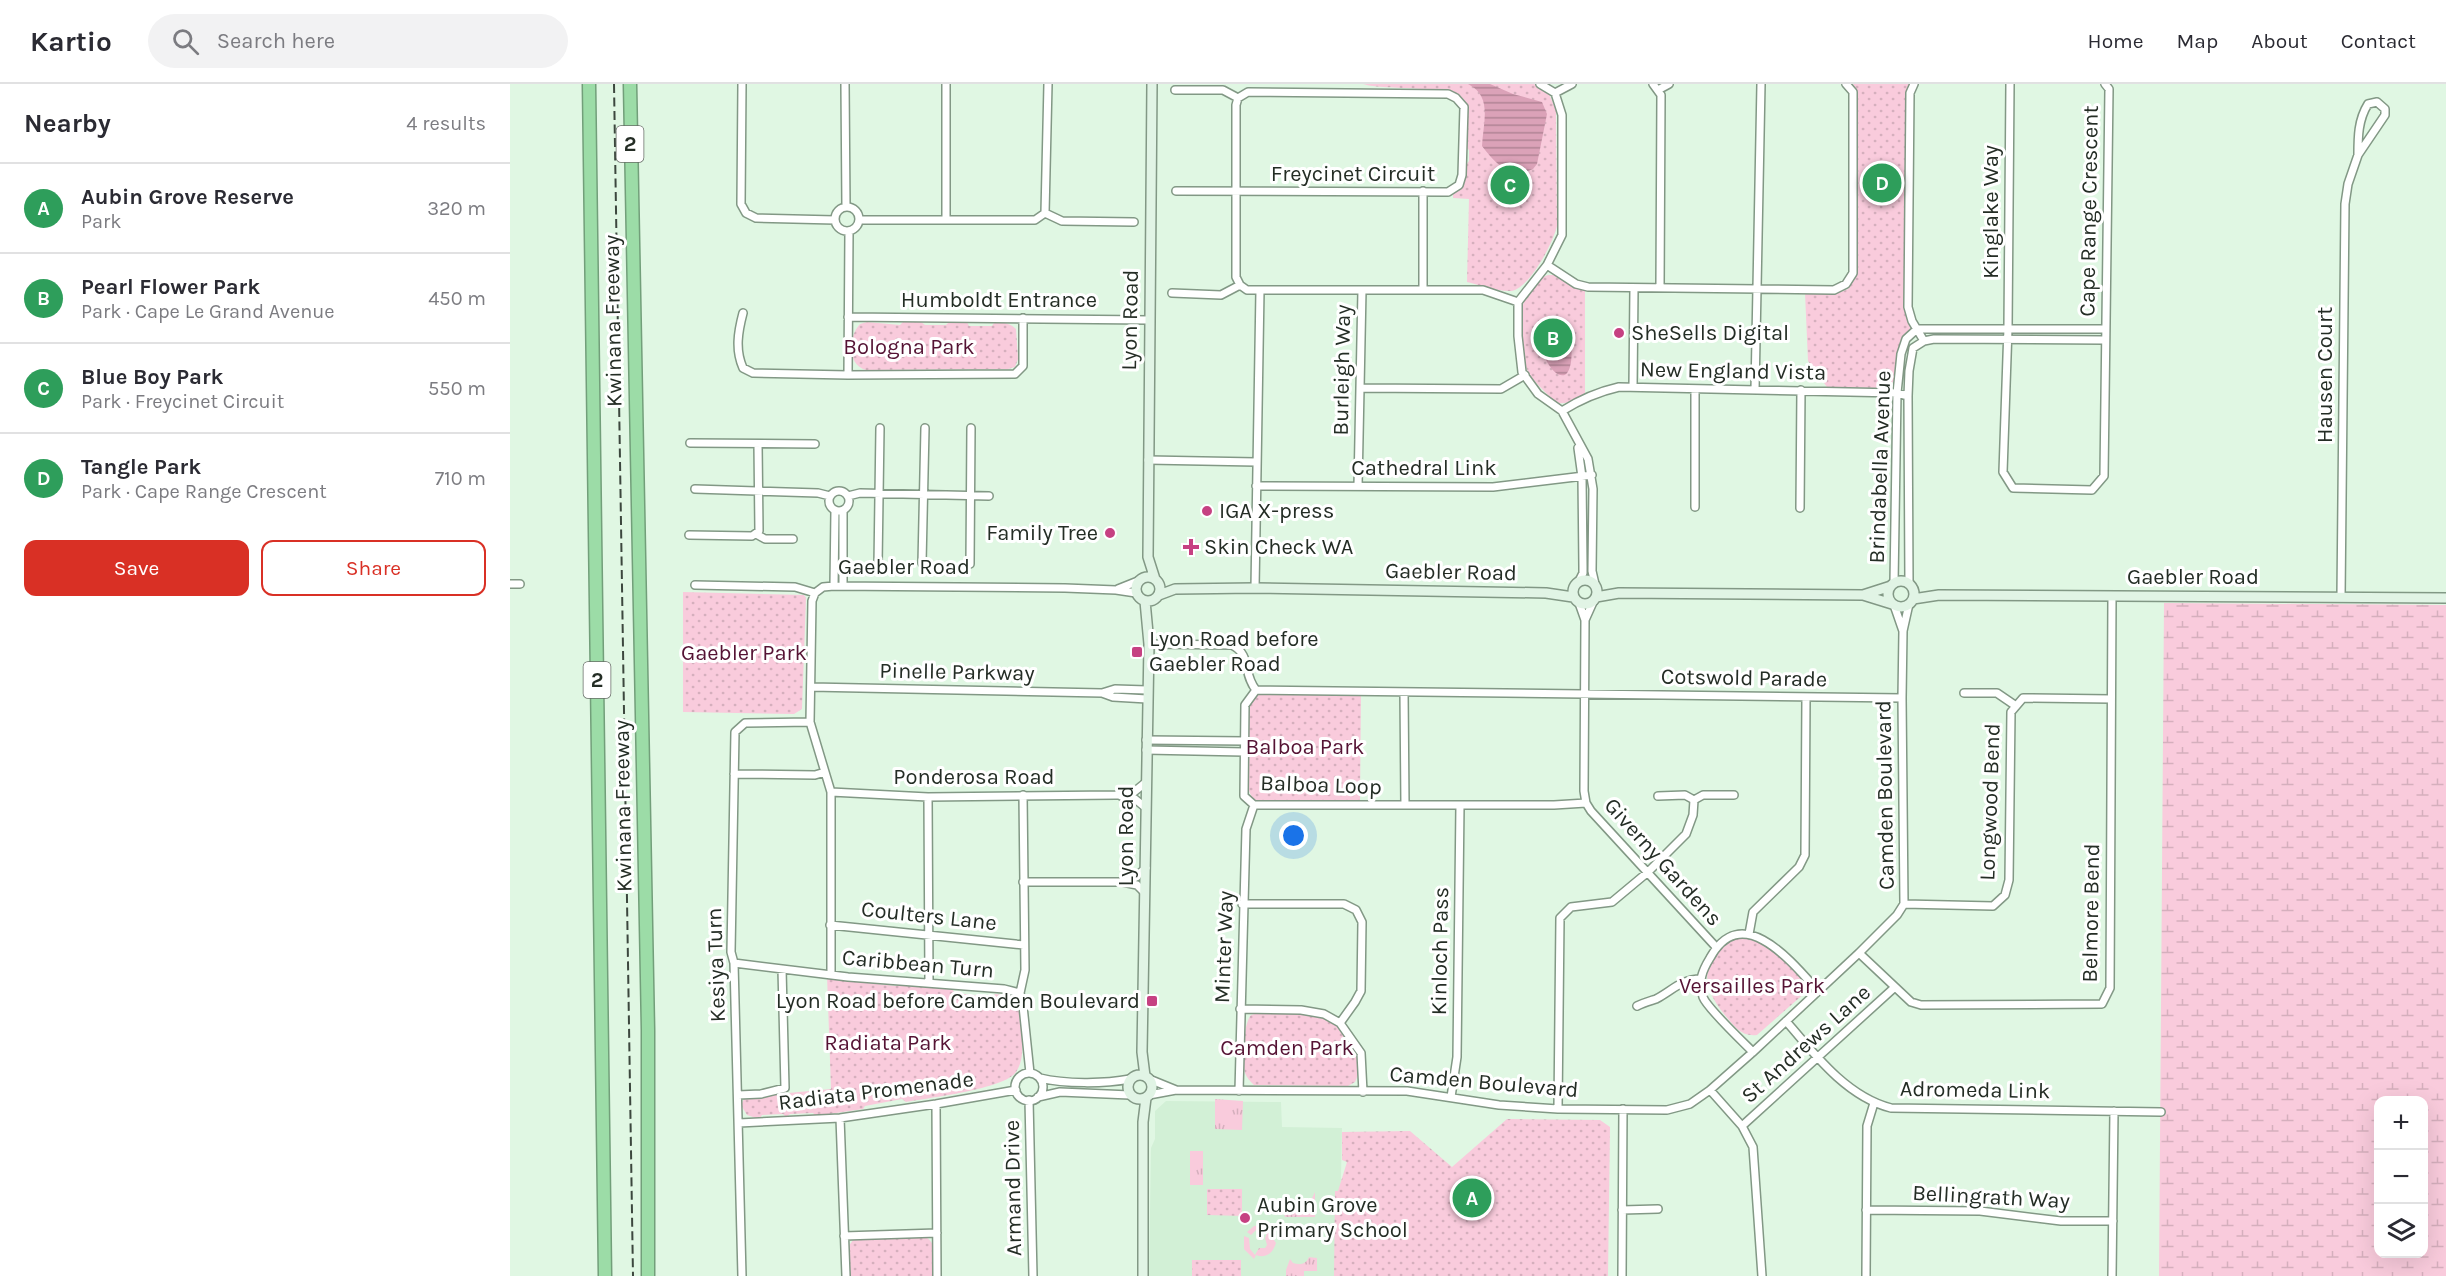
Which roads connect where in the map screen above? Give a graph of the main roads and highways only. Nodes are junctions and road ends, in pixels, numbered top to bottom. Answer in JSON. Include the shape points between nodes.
{"nodes":[{"id":1,"x":589,"y":84,"type":"edge"},
{"id":2,"x":630,"y":84,"type":"edge"},
{"id":3,"x":605,"y":1276,"type":"edge"},
{"id":4,"x":648,"y":1276,"type":"edge"}],
"edges":[{"from":1,"to":3,"type":"highway","name":"Kwinana Freeway","number":"2"},
{"from":2,"to":4,"type":"highway","name":"Kwinana Freeway","number":"2","via":[[648,1030]]}]}
